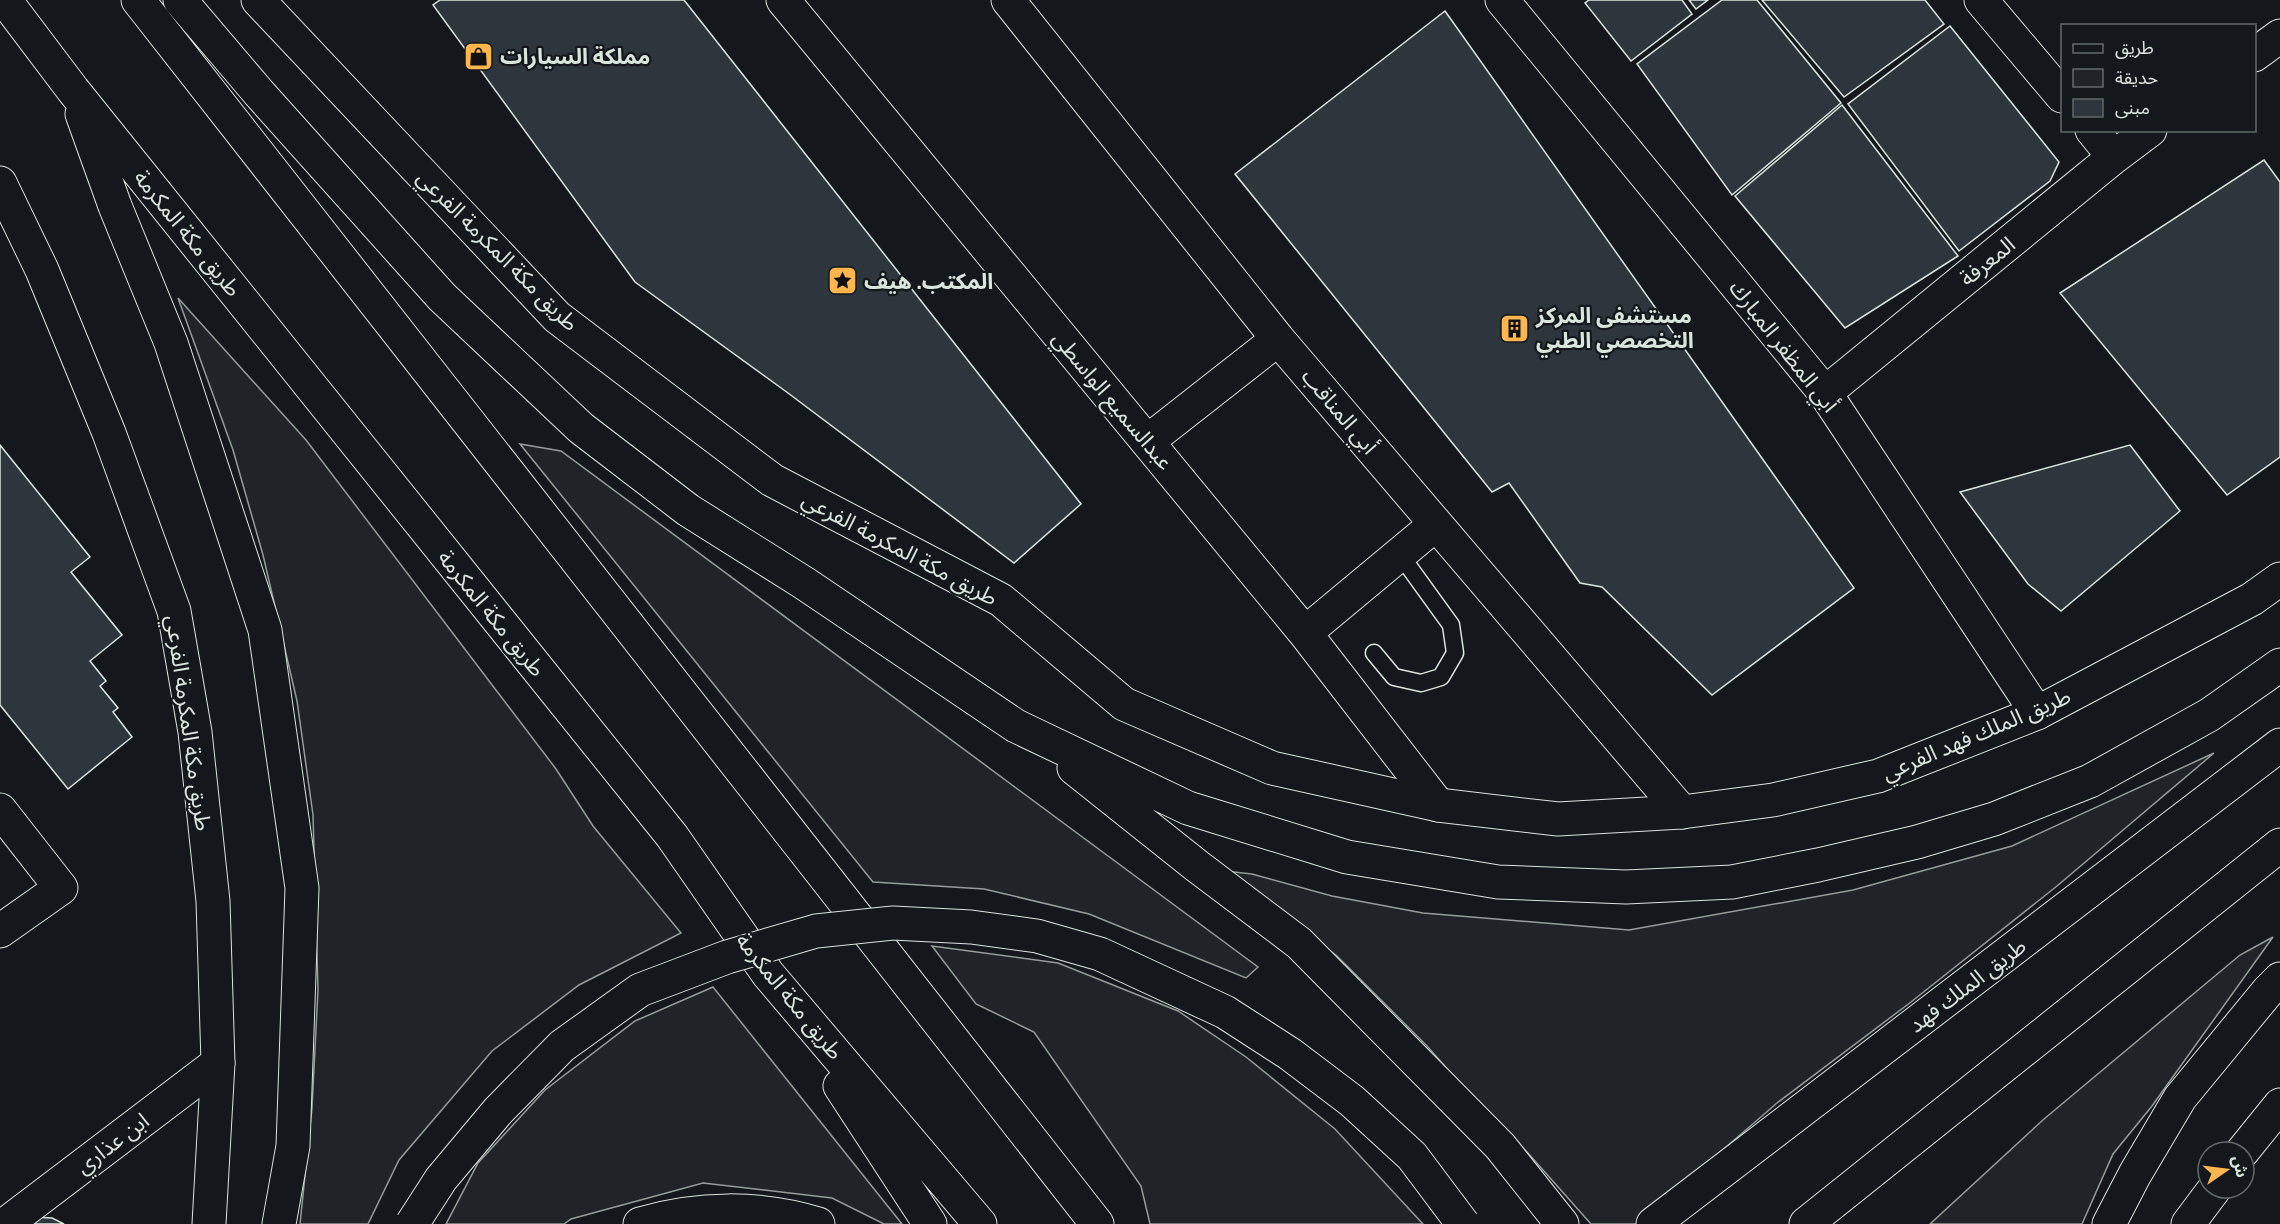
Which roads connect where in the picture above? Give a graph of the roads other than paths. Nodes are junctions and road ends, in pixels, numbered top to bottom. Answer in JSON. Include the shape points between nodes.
{"nodes":[{"id":1,"x":5,"y":0,"type":"edge"},
{"id":2,"x":138,"y":0,"type":"edge"},
{"id":3,"x":180,"y":0,"type":"edge"},
{"id":4,"x":258,"y":0,"type":"edge"},
{"id":5,"x":783,"y":0,"type":"edge"},
{"id":6,"x":1008,"y":0,"type":"edge"},
{"id":7,"x":1502,"y":0,"type":"edge"},
{"id":8,"x":1981,"y":0,"type":"edge"},
{"id":9,"x":2280,"y":36,"type":"edge"},
{"id":10,"x":2256,"y":54,"type":"edge"},
{"id":11,"x":73,"y":90,"type":"junction"},
{"id":12,"x":2061,"y":95,"type":"edge"},
{"id":13,"x":2094,"y":132,"type":"edge"},
{"id":14,"x":2147,"y":132,"type":"edge"},
{"id":15,"x":2114,"y":157,"type":"junction"},
{"id":16,"x":0,"y":183,"type":"edge"},
{"id":17,"x":1278,"y":339,"type":"junction"},
{"id":18,"x":1825,"y":393,"type":"junction"},
{"id":19,"x":1148,"y":441,"type":"junction"},
{"id":20,"x":1436,"y":524,"type":"junction"},
{"id":21,"x":1399,"y":553,"type":"junction"},
{"id":22,"x":2280,"y":579,"type":"edge"},
{"id":23,"x":1305,"y":633,"type":"junction"},
{"id":24,"x":1374,"y":653,"type":"dead end"},
{"id":25,"x":2280,"y":665,"type":"edge"},
{"id":26,"x":2037,"y":713,"type":"junction"},
{"id":27,"x":1016,"y":726,"type":"junction"},
{"id":28,"x":2280,"y":745,"type":"edge"},
{"id":29,"x":1438,"y":805,"type":"junction"},
{"id":30,"x":0,"y":810,"type":"edge"},
{"id":31,"x":1682,"y":812,"type":"junction"},
{"id":32,"x":2280,"y":846,"type":"edge"},
{"id":33,"x":0,"y":930,"type":"edge"},
{"id":34,"x":768,"y":974,"type":"junction"},
{"id":35,"x":2280,"y":979,"type":"edge"},
{"id":36,"x":218,"y":1063,"type":"junction"},
{"id":37,"x":2280,"y":1105,"type":"edge"},
{"id":38,"x":2252,"y":1140,"type":"edge"},
{"id":39,"x":2206,"y":1200,"type":"edge"},
{"id":40,"x":1089,"y":1215,"type":"edge"},
{"id":41,"x":6,"y":1224,"type":"edge"},
{"id":42,"x":208,"y":1224,"type":"edge"},
{"id":43,"x":279,"y":1224,"type":"edge"},
{"id":44,"x":412,"y":1224,"type":"edge"},
{"id":45,"x":640,"y":1224,"type":"edge"},
{"id":46,"x":818,"y":1224,"type":"edge"},
{"id":47,"x":930,"y":1224,"type":"edge"},
{"id":48,"x":980,"y":1224,"type":"edge"},
{"id":49,"x":1463,"y":1224,"type":"edge"},
{"id":50,"x":1562,"y":1224,"type":"edge"},
{"id":51,"x":1653,"y":1224,"type":"edge"},
{"id":52,"x":1806,"y":1224,"type":"edge"},
{"id":53,"x":2109,"y":1224,"type":"edge"},
{"id":54,"x":2188,"y":1224,"type":"edge"}],
"edges":[{"from":1,"to":11,"type":"main road","name":"طريق مكة المكرمة"},
{"from":2,"to":40,"type":"main road"},
{"from":3,"to":27,"type":"main road","via":[[442,297],[580,428],[688,510]]},
{"from":4,"to":29,"type":"main road","name":"طريق مكة المكرمة الفرعي","via":[[557,316],[772,480],[1001,600],[1124,704],[1272,768]]},
{"from":5,"to":19,"type":"main road","name":"عبدالسميع الواسطي"},
{"from":6,"to":17,"type":"main road","name":"أبي المناقب"},
{"from":7,"to":18,"type":"main road","name":"أبي المظفر المبارك"},
{"from":8,"to":12,"type":"main road"},
{"from":9,"to":10,"type":"main road"},
{"from":11,"to":34,"type":"main road","name":"طريق مكة المكرمة","via":[[672,836]]},
{"from":11,"to":43,"type":"main road","via":[[171,343],[265,630],[302,888],[293,1146]]},
{"from":13,"to":15,"type":"main road"},
{"from":14,"to":15,"type":"main road","name":"المعرفة"},
{"from":15,"to":18,"type":"main road","name":"المعرفة"},
{"from":16,"to":36,"type":"main road","name":"طريق مكة المكرمة الفرعي","via":[[42,270],[109,433],[174,610],[195,732],[213,901]]},
{"from":17,"to":19,"type":"main road"},
{"from":17,"to":20,"type":"main road","name":"أبي المناقب"},
{"from":18,"to":26,"type":"main road","name":"أبي المظفر المبارك"},
{"from":19,"to":23,"type":"main road","name":"عبدالسميع الواسطي"},
{"from":20,"to":21,"type":"main road"},
{"from":20,"to":31,"type":"main road","name":"أبي المناقب"},
{"from":21,"to":23,"type":"main road"},
{"from":21,"to":24,"type":"lane","via":[[1451,625],[1455,653],[1441,677],[1421,683],[1394,677]]},
{"from":22,"to":26,"type":"main road","name":"طريق الملك فهد الفرعي","via":[[2252,599]]},
{"from":23,"to":29,"type":"main road","name":"عبدالسميع الواسطي"},
{"from":25,"to":27,"type":"main road","via":[[2209,715],[2090,781],[1994,819],[1917,842],[1720,883],[1626,887],[1498,882],[1347,857],[1188,808]]},
{"from":26,"to":31,"type":"main road","name":"طريق الملك فهد الفرعي","via":[[1878,776],[1773,800]]},
{"from":27,"to":50,"type":"main road","via":[[1299,943],[1500,1146]]},
{"from":28,"to":51,"type":"main road","name":"طريق الملك فهد"},
{"from":29,"to":31,"type":"main road","name":"طريق مكة المكرمة الفرعي","via":[[1558,819]]},
{"from":30,"to":33,"type":"main road","via":[[61,888]]},
{"from":32,"to":52,"type":"main road"},
{"from":34,"to":47,"type":"main road"},
{"from":34,"to":48,"type":"main road","name":"طريق مكة المكرمة"},
{"from":35,"to":53,"type":"main road","via":[[2180,1098]]},
{"from":36,"to":41,"type":"main road","name":"ابن عذاري"},
{"from":36,"to":42,"type":"main road","name":"طريق مكة المكرمة الفرعي"},
{"from":37,"to":38,"type":"main road"},
{"from":39,"to":54,"type":"main road"},
{"from":44,"to":49,"type":"main road","bridge":true,"via":[[441,1179],[498,1111],[562,1046],[640,990],[727,957],[816,931],[893,923],[971,927],[1037,936],[1100,954],[1225,1012],[1352,1101],[1412,1156]]},
{"from":45,"to":46,"type":"main road","via":[[711,1211],[775,1214]]}]}
